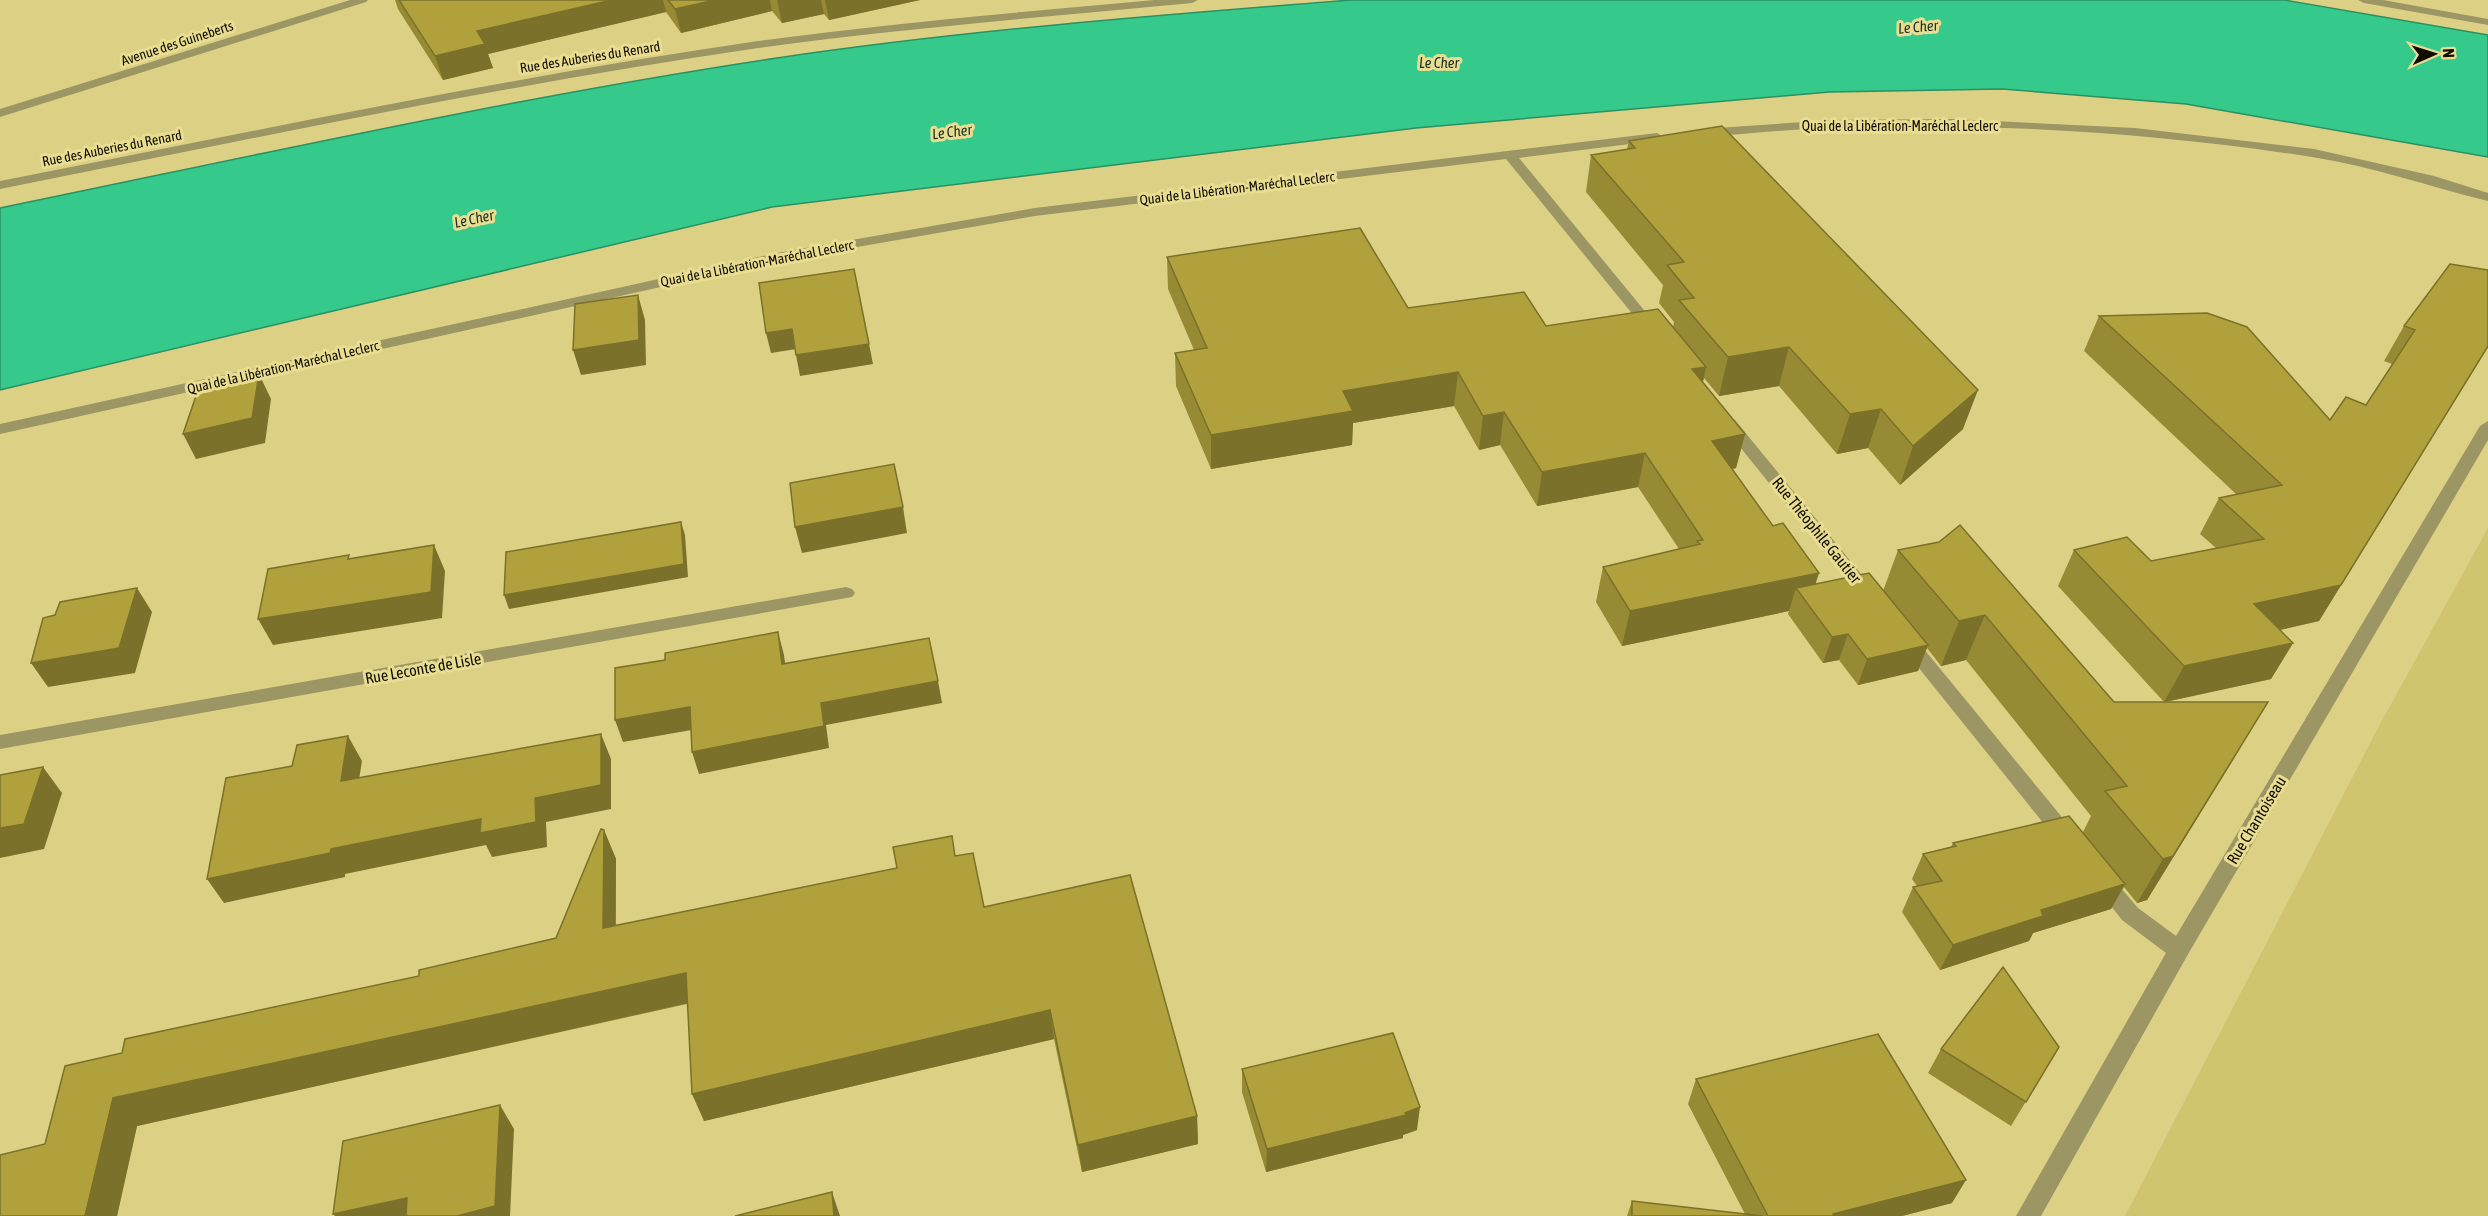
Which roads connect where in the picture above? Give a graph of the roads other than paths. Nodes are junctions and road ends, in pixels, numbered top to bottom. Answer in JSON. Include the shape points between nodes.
{"nodes":[{"id":1,"x":362,"y":0,"type":"edge"},
{"id":2,"x":1192,"y":0,"type":"edge"},
{"id":3,"x":2364,"y":0,"type":"edge"},
{"id":4,"x":2449,"y":0,"type":"edge"},
{"id":5,"x":2422,"y":10,"type":"junction"},
{"id":6,"x":2488,"y":22,"type":"edge"},
{"id":7,"x":0,"y":113,"type":"edge"},
{"id":8,"x":1692,"y":134,"type":"edge"},
{"id":9,"x":1669,"y":136,"type":"edge"},
{"id":10,"x":1509,"y":155,"type":"junction"},
{"id":11,"x":0,"y":185,"type":"edge"},
{"id":12,"x":2488,"y":197,"type":"edge"},
{"id":13,"x":1667,"y":347,"type":"edge"},
{"id":14,"x":1720,"y":411,"type":"edge"},
{"id":15,"x":2488,"y":426,"type":"edge"},
{"id":16,"x":0,"y":429,"type":"edge"},
{"id":17,"x":846,"y":593,"type":"dead end"},
{"id":18,"x":1884,"y":612,"type":"edge"},
{"id":19,"x":1899,"y":630,"type":"edge"},
{"id":20,"x":0,"y":742,"type":"edge"},
{"id":21,"x":2078,"y":850,"type":"edge"},
{"id":22,"x":2092,"y":868,"type":"edge"},
{"id":23,"x":2179,"y":950,"type":"junction"},
{"id":24,"x":2028,"y":1216,"type":"edge"}],
"edges":[{"from":1,"to":7,"type":"street","name":"Avenue des Guineberts"},
{"from":2,"to":11,"type":"street","name":"Rue des Auberies du Renard","via":[[757,45],[540,80]]},
{"from":3,"to":5,"type":"street"},
{"from":4,"to":5,"type":"street"},
{"from":5,"to":6,"type":"street"},
{"from":8,"to":12,"type":"street","name":"Quai de la Libération-Maréchal Leclerc","via":[[1833,124],[1952,123],[2135,132],[2314,153]]},
{"from":9,"to":10,"type":"street","name":"Quai de la Libération-Maréchal Leclerc"},
{"from":10,"to":13,"type":"street"},
{"from":10,"to":16,"type":"street","name":"Quai de la Libération-Maréchal Leclerc","via":[[1035,212],[777,256]]},
{"from":14,"to":18,"type":"street","name":"Rue Théophile Gautier"},
{"from":15,"to":23,"type":"street","name":"Rue Chantoiseau"},
{"from":17,"to":20,"type":"street","name":"Rue Leconte de Lisle"},
{"from":19,"to":21,"type":"street"},
{"from":22,"to":23,"type":"street","via":[[2130,914]]},
{"from":23,"to":24,"type":"street","name":"Rue Chantoiseau"}]}
